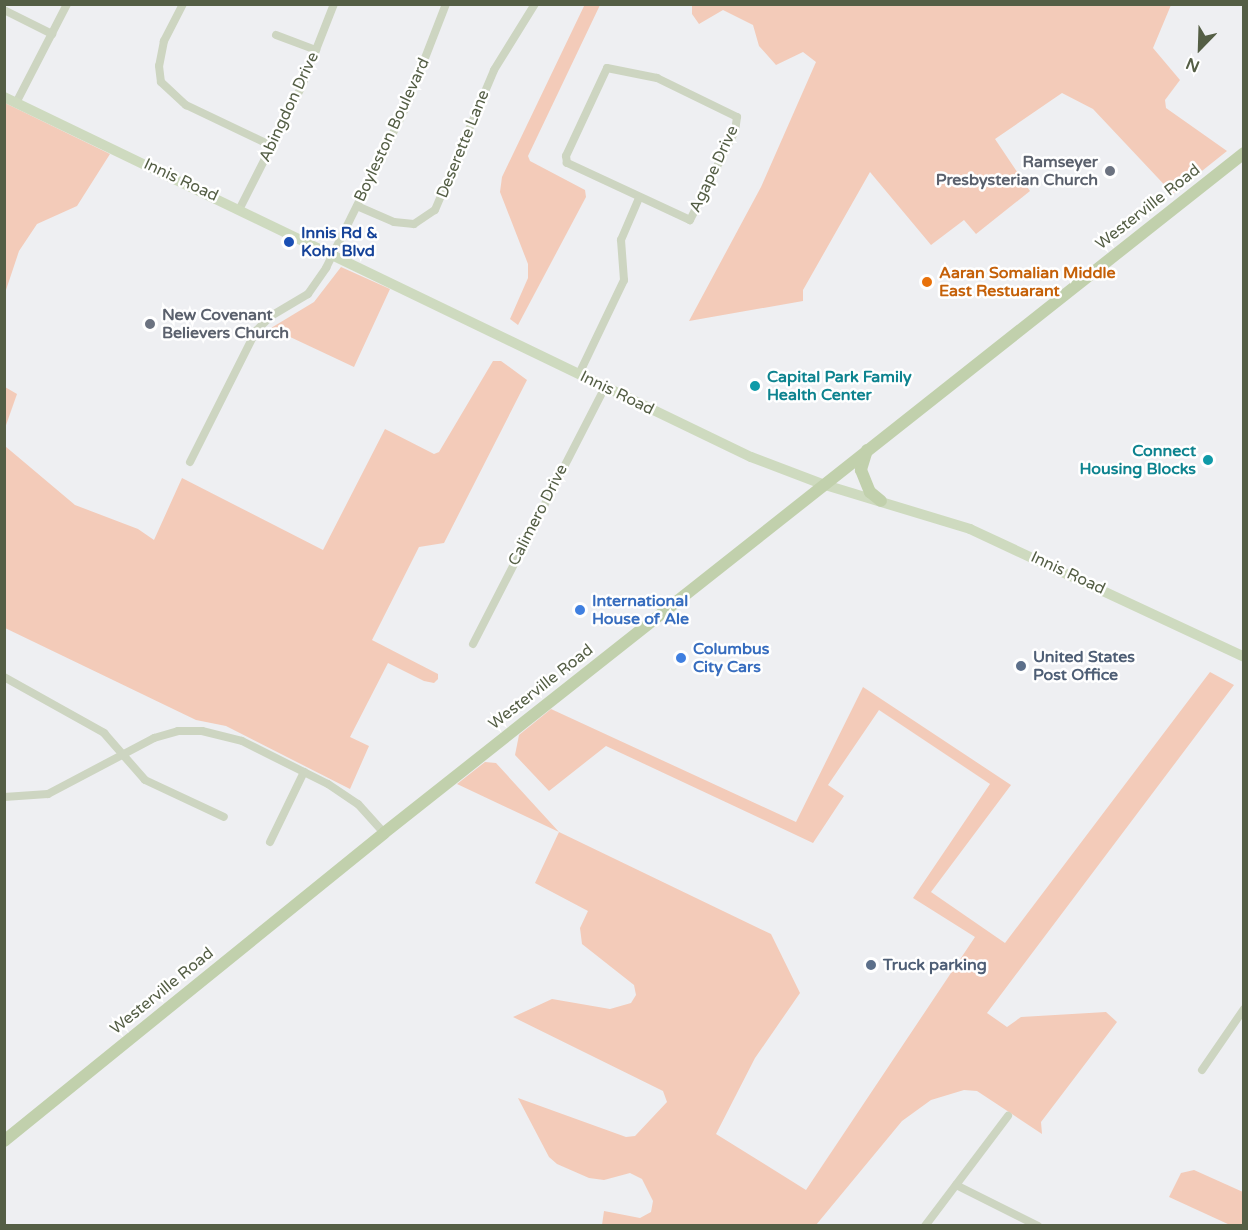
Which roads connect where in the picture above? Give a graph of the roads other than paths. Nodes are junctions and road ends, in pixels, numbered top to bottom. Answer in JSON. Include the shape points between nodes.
{"nodes":[{"id":1,"x":67,"y":4,"type":"edge"},
{"id":2,"x":183,"y":4,"type":"edge"},
{"id":3,"x":334,"y":4,"type":"edge"},
{"id":4,"x":446,"y":4,"type":"edge"},
{"id":5,"x":535,"y":4,"type":"edge"},
{"id":6,"x":4,"y":10,"type":"edge"},
{"id":7,"x":52,"y":34,"type":"junction"},
{"id":8,"x":276,"y":35,"type":"dead end"},
{"id":9,"x":316,"y":50,"type":"junction"},
{"id":10,"x":4,"y":97,"type":"edge"},
{"id":11,"x":16,"y":103,"type":"junction"},
{"id":12,"x":272,"y":146,"type":"junction"},
{"id":13,"x":1244,"y":153,"type":"edge"},
{"id":14,"x":639,"y":198,"type":"junction"},
{"id":15,"x":357,"y":206,"type":"junction"},
{"id":16,"x":240,"y":208,"type":"junction"},
{"id":17,"x":333,"y":252,"type":"junction"},
{"id":18,"x":579,"y":374,"type":"junction"},
{"id":19,"x":605,"y":387,"type":"junction"},
{"id":20,"x":867,"y":449,"type":"junction"},
{"id":21,"x":190,"y":462,"type":"dead end"},
{"id":22,"x":822,"y":484,"type":"junction"},
{"id":23,"x":881,"y":501,"type":"junction"},
{"id":24,"x":473,"y":644,"type":"dead end"},
{"id":25,"x":1244,"y":657,"type":"edge"},
{"id":26,"x":4,"y":677,"type":"edge"},
{"id":27,"x":122,"y":755,"type":"junction"},
{"id":28,"x":304,"y":772,"type":"junction"},
{"id":29,"x":4,"y":797,"type":"edge"},
{"id":30,"x":224,"y":817,"type":"dead end"},
{"id":31,"x":384,"y":833,"type":"junction"},
{"id":32,"x":270,"y":842,"type":"dead end"},
{"id":33,"x":1244,"y":1009,"type":"edge"},
{"id":34,"x":1202,"y":1070,"type":"dead end"},
{"id":35,"x":1008,"y":1116,"type":"dead end"},
{"id":36,"x":4,"y":1141,"type":"edge"},
{"id":37,"x":956,"y":1185,"type":"junction"},
{"id":38,"x":925,"y":1226,"type":"edge"},
{"id":39,"x":1038,"y":1226,"type":"edge"}],
"edges":[{"from":1,"to":7,"type":"street"},
{"from":2,"to":12,"type":"street","via":[[164,42],[159,66],[161,82],[186,105]]},
{"from":3,"to":9,"type":"street","name":"Abingdon Drive"},
{"from":4,"to":15,"type":"street","name":"Boyleston Boulevard","via":[[406,107]]},
{"from":5,"to":15,"type":"street","name":"Deserette Lane","via":[[494,70],[435,210],[414,224],[394,222]]},
{"from":6,"to":7,"type":"street"},
{"from":7,"to":11,"type":"street"},
{"from":8,"to":9,"type":"street"},
{"from":9,"to":12,"type":"street","name":"Abingdon Drive"},
{"from":10,"to":11,"type":"main road","name":"Innis Road"},
{"from":11,"to":16,"type":"main road","name":"Innis Road"},
{"from":12,"to":16,"type":"street","name":"Abingdon Drive"},
{"from":13,"to":20,"type":"main road","name":"Westerville Road"},
{"from":14,"to":14,"type":"street","name":"Agape Drive","via":[[690,220],[738,123],[733,114],[657,78],[607,68],[566,156],[567,164]]},
{"from":14,"to":18,"type":"street","via":[[621,240],[624,280]]},
{"from":15,"to":17,"type":"street","name":"Boyleston Boulevard"},
{"from":16,"to":17,"type":"main road","name":"Innis Road"},
{"from":17,"to":18,"type":"main road","name":"Innis Road"},
{"from":17,"to":21,"type":"street","name":"Boyleston Boulevard","via":[[308,294],[256,331]]},
{"from":18,"to":19,"type":"main road","name":"Innis Road"},
{"from":19,"to":22,"type":"main road","name":"Innis Road","via":[[751,458]]},
{"from":19,"to":24,"type":"street","name":"Calimero Drive"},
{"from":20,"to":22,"type":"main road","name":"Westerville Road"},
{"from":20,"to":23,"type":"main road","via":[[861,470],[870,492]]},
{"from":22,"to":23,"type":"main road","name":"Innis Road"},
{"from":22,"to":31,"type":"main road","name":"Westerville Road"},
{"from":23,"to":25,"type":"main road","name":"Innis Road","via":[[970,529]]},
{"from":26,"to":27,"type":"street","via":[[104,733]]},
{"from":27,"to":28,"type":"street","via":[[177,731],[202,731],[242,741]]},
{"from":27,"to":29,"type":"street","via":[[85,778],[48,794]]},
{"from":27,"to":30,"type":"street","via":[[145,780]]},
{"from":28,"to":31,"type":"street","via":[[358,804]]},
{"from":28,"to":32,"type":"street"},
{"from":31,"to":36,"type":"main road","name":"Westerville Road"},
{"from":33,"to":34,"type":"street"},
{"from":35,"to":37,"type":"street"},
{"from":37,"to":38,"type":"street"},
{"from":37,"to":39,"type":"street"}]}
